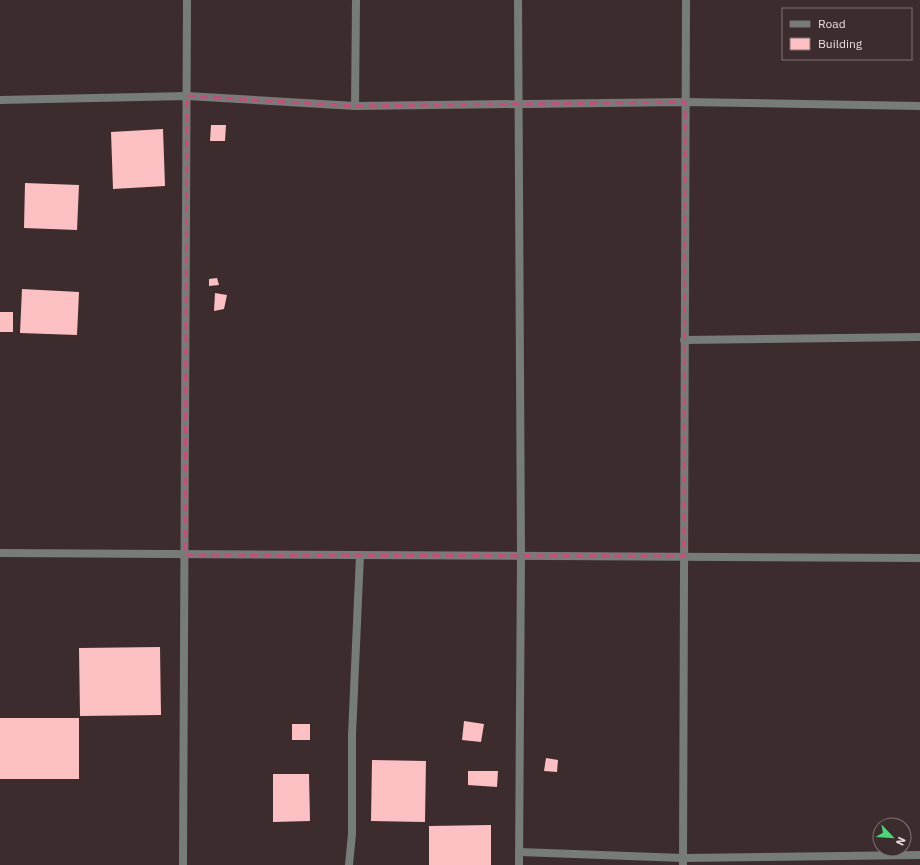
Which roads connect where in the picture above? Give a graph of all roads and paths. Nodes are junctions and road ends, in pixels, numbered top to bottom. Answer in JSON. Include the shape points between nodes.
{"nodes":[{"id":1,"x":188,"y":0,"type":"edge"},
{"id":2,"x":356,"y":0,"type":"edge"},
{"id":3,"x":518,"y":0,"type":"edge"},
{"id":4,"x":686,"y":0,"type":"edge"},
{"id":5,"x":187,"y":96,"type":"junction"},
{"id":6,"x":0,"y":100,"type":"edge"},
{"id":7,"x":685,"y":102,"type":"junction"},
{"id":8,"x":519,"y":104,"type":"junction"},
{"id":9,"x":355,"y":106,"type":"junction"},
{"id":10,"x":920,"y":106,"type":"edge"},
{"id":11,"x":920,"y":337,"type":"edge"},
{"id":12,"x":684,"y":340,"type":"junction"},
{"id":13,"x":0,"y":553,"type":"edge"},
{"id":14,"x":185,"y":555,"type":"junction"},
{"id":15,"x":360,"y":555,"type":"junction"},
{"id":16,"x":521,"y":556,"type":"junction"},
{"id":17,"x":684,"y":556,"type":"junction"},
{"id":18,"x":920,"y":558,"type":"edge"},
{"id":19,"x":519,"y":852,"type":"junction"},
{"id":20,"x":920,"y":855,"type":"edge"},
{"id":21,"x":683,"y":861,"type":"edge"},
{"id":22,"x":184,"y":865,"type":"edge"},
{"id":23,"x":349,"y":865,"type":"edge"},
{"id":24,"x":519,"y":865,"type":"edge"}],
"edges":[{"from":1,"to":5,"type":"street"},
{"from":2,"to":9,"type":"street"},
{"from":3,"to":8,"type":"street"},
{"from":4,"to":7,"type":"street"},
{"from":5,"to":6,"type":"street"},
{"from":5,"to":9,"type":"street"},
{"from":5,"to":14,"type":"street"},
{"from":7,"to":8,"type":"street"},
{"from":7,"to":10,"type":"street"},
{"from":7,"to":12,"type":"street"},
{"from":8,"to":9,"type":"street"},
{"from":8,"to":16,"type":"street"},
{"from":11,"to":12,"type":"street"},
{"from":12,"to":17,"type":"street"},
{"from":13,"to":14,"type":"street"},
{"from":14,"to":15,"type":"street"},
{"from":14,"to":22,"type":"street"},
{"from":15,"to":16,"type":"street"},
{"from":15,"to":23,"type":"street"},
{"from":16,"to":17,"type":"street"},
{"from":16,"to":19,"type":"street"},
{"from":17,"to":18,"type":"street"},
{"from":17,"to":21,"type":"street"},
{"from":19,"to":21,"type":"street"},
{"from":19,"to":24,"type":"street"},
{"from":20,"to":21,"type":"street"}]}
